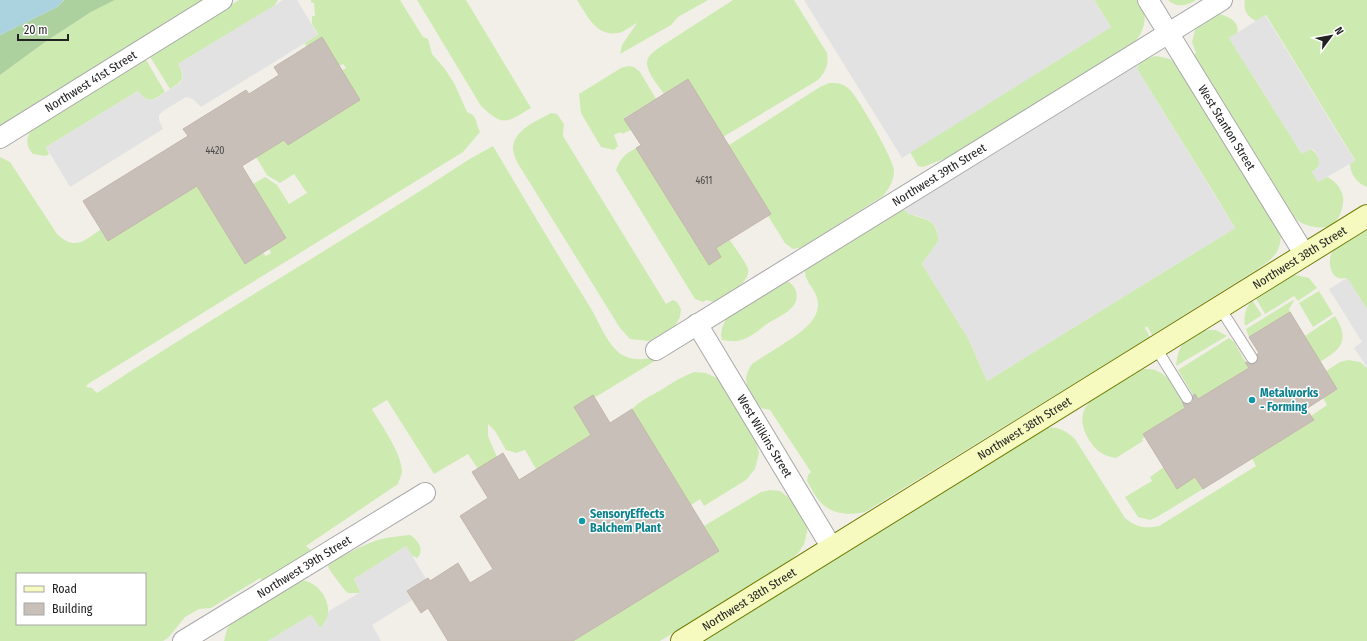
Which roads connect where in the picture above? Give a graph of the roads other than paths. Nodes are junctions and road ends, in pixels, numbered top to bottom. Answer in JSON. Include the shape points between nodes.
{"nodes":[{"id":1,"x":222,"y":0,"type":"edge"},
{"id":2,"x":1148,"y":0,"type":"edge"},
{"id":3,"x":1222,"y":0,"type":"edge"},
{"id":4,"x":1169,"y":33,"type":"junction"},
{"id":5,"x":0,"y":138,"type":"edge"},
{"id":6,"x":1367,"y":216,"type":"edge"},
{"id":7,"x":1305,"y":255,"type":"junction"},
{"id":8,"x":1220,"y":308,"type":"junction"},
{"id":9,"x":697,"y":324,"type":"junction"},
{"id":10,"x":1156,"y":348,"type":"junction"},
{"id":11,"x":656,"y":350,"type":"dead end"},
{"id":12,"x":1252,"y":358,"type":"dead end"},
{"id":13,"x":1188,"y":398,"type":"dead end"},
{"id":14,"x":425,"y":493,"type":"dead end"},
{"id":15,"x":832,"y":548,"type":"junction"},
{"id":16,"x":195,"y":638,"type":"edge"},
{"id":17,"x":682,"y":641,"type":"edge"}],
"edges":[{"from":1,"to":5,"type":"street","name":"Northwest 41st Street"},
{"from":2,"to":4,"type":"street","name":"West Stanton Street"},
{"from":3,"to":4,"type":"street","name":"Northwest 39th Street"},
{"from":4,"to":7,"type":"street","name":"West Stanton Street"},
{"from":4,"to":9,"type":"street","name":"Northwest 39th Street"},
{"from":6,"to":7,"type":"main road","name":"Northwest 38th Street"},
{"from":7,"to":8,"type":"main road","name":"Northwest 38th Street"},
{"from":8,"to":10,"type":"main road","name":"Northwest 38th Street"},
{"from":8,"to":12,"type":"lane"},
{"from":9,"to":11,"type":"street","name":"Northwest 39th Street"},
{"from":9,"to":15,"type":"street","name":"West Wilkins Street"},
{"from":10,"to":13,"type":"lane"},
{"from":10,"to":15,"type":"main road","name":"Northwest 38th Street"},
{"from":14,"to":16,"type":"street","name":"Northwest 39th Street"},
{"from":15,"to":17,"type":"main road","name":"Northwest 38th Street"}]}
